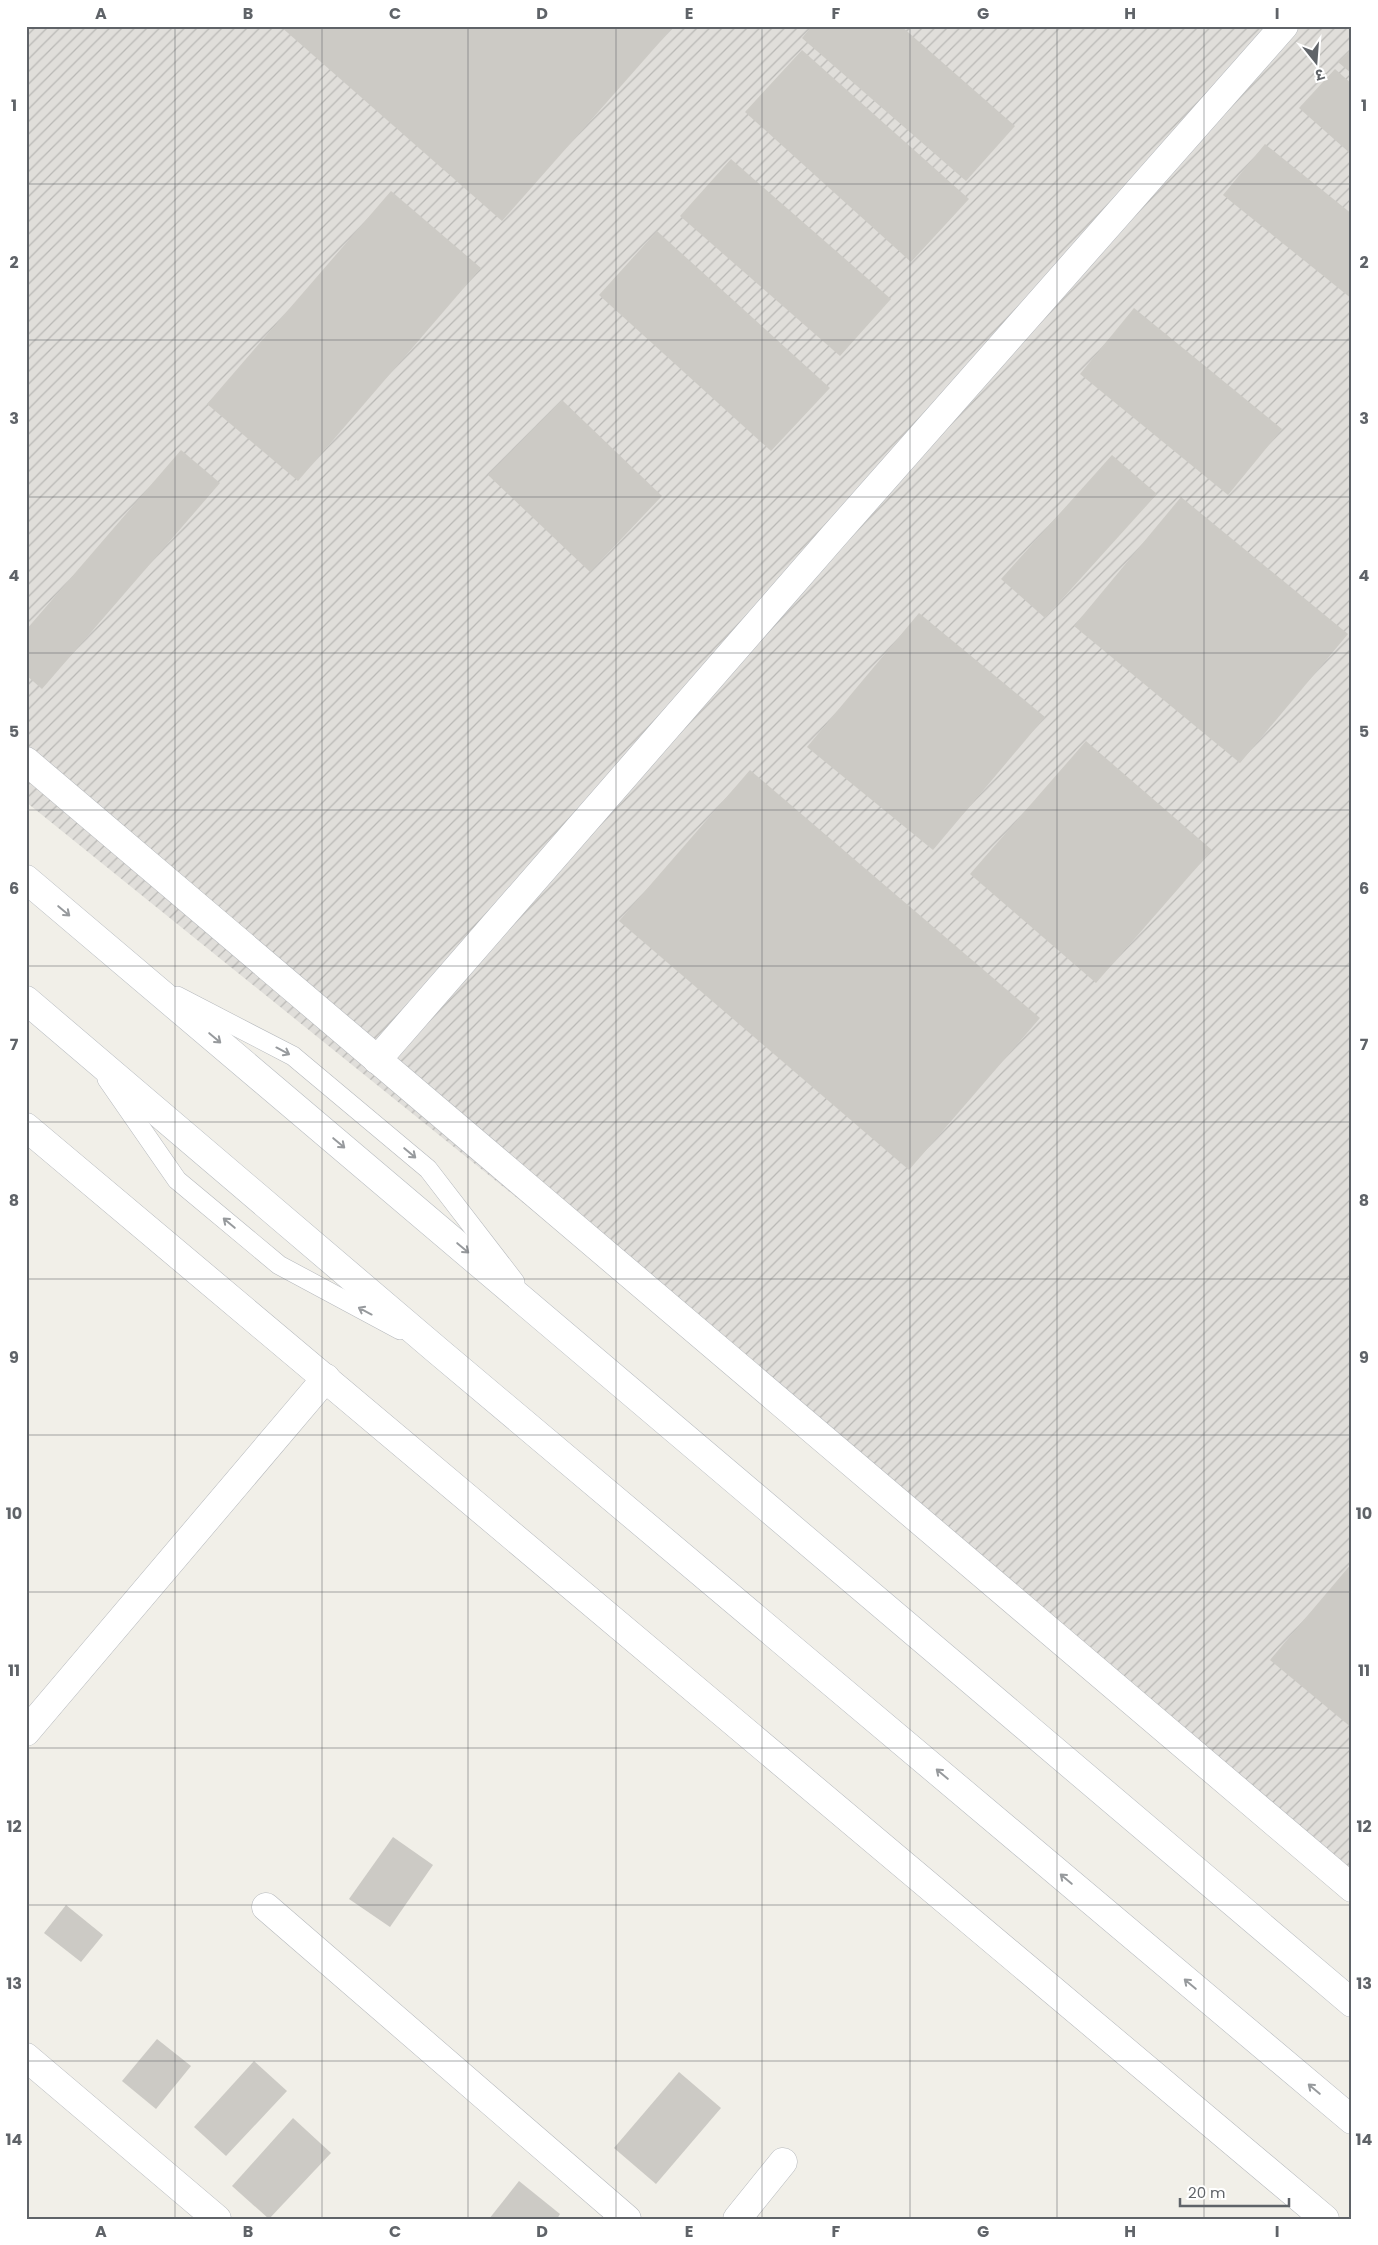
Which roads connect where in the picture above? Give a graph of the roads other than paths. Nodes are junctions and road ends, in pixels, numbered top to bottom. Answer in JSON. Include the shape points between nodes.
{"nodes":[{"id":1,"x":1284,"y":26,"type":"edge"},
{"id":2,"x":26,"y":761,"type":"edge"},
{"id":3,"x":26,"y":879,"type":"edge"},
{"id":4,"x":147,"y":980,"type":"junction"},
{"id":5,"x":26,"y":1000,"type":"edge"},
{"id":6,"x":92,"y":1056,"type":"junction"},
{"id":7,"x":377,"y":1060,"type":"junction"},
{"id":8,"x":26,"y":1127,"type":"edge"},
{"id":9,"x":536,"y":1309,"type":"junction"},
{"id":10,"x":438,"y":1350,"type":"junction"},
{"id":11,"x":326,"y":1378,"type":"junction"},
{"id":12,"x":26,"y":1732,"type":"edge"},
{"id":13,"x":1352,"y":1888,"type":"edge"},
{"id":14,"x":266,"y":1907,"type":"dead end"},
{"id":15,"x":1352,"y":2003,"type":"edge"},
{"id":16,"x":26,"y":2057,"type":"edge"},
{"id":17,"x":1352,"y":2120,"type":"edge"},
{"id":18,"x":783,"y":2162,"type":"dead end"},
{"id":19,"x":216,"y":2219,"type":"edge"},
{"id":20,"x":627,"y":2219,"type":"edge"},
{"id":21,"x":737,"y":2219,"type":"edge"},
{"id":22,"x":1325,"y":2219,"type":"edge"}],
"edges":[{"from":1,"to":7,"type":"street"},
{"from":2,"to":7,"type":"street"},
{"from":3,"to":4,"type":"street","one_way":true},
{"from":4,"to":9,"type":"street","one_way":true},
{"from":4,"to":9,"type":"lane","one_way":true,"via":[[293,1056],[428,1168]]},
{"from":5,"to":6,"type":"street"},
{"from":6,"to":10,"type":"street"},
{"from":10,"to":6,"type":"lane","one_way":true,"via":[[279,1264],[177,1180]]},
{"from":7,"to":13,"type":"street"},
{"from":8,"to":11,"type":"street"},
{"from":9,"to":15,"type":"street"},
{"from":17,"to":10,"type":"street","one_way":true},
{"from":11,"to":12,"type":"street"},
{"from":11,"to":22,"type":"street"},
{"from":14,"to":20,"type":"street"},
{"from":16,"to":19,"type":"street"},
{"from":18,"to":21,"type":"street"}]}
